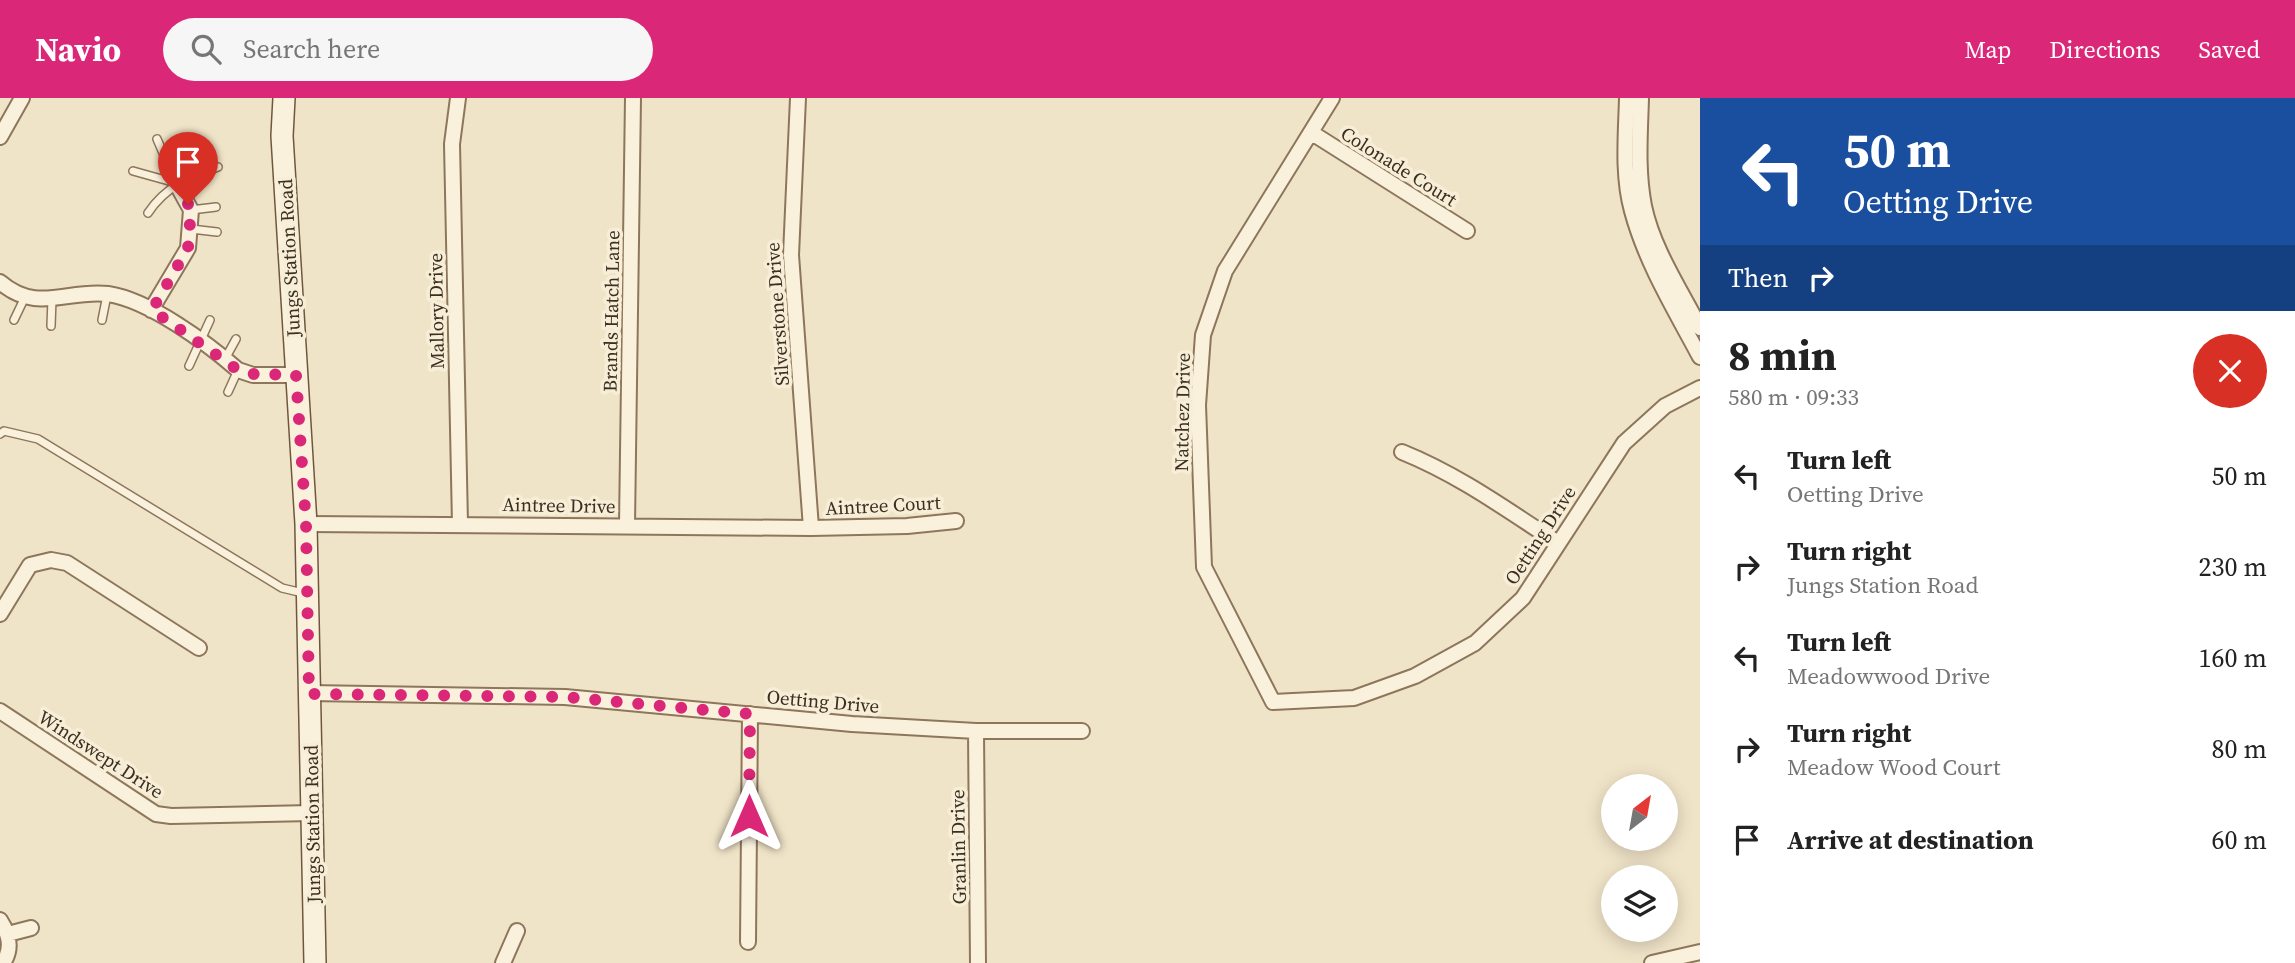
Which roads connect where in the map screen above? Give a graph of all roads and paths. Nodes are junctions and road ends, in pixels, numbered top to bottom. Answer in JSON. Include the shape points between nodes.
{"nodes":[{"id":1,"x":22,"y":98,"type":"edge"},
{"id":2,"x":284,"y":98,"type":"edge"},
{"id":3,"x":458,"y":98,"type":"edge"},
{"id":4,"x":633,"y":98,"type":"edge"},
{"id":5,"x":798,"y":98,"type":"edge"},
{"id":6,"x":1332,"y":98,"type":"edge"},
{"id":7,"x":1627,"y":98,"type":"edge"},
{"id":8,"x":1642,"y":98,"type":"edge"},
{"id":9,"x":1311,"y":133,"type":"junction"},
{"id":10,"x":0,"y":138,"type":"edge"},
{"id":11,"x":157,"y":139,"type":"dead end"},
{"id":12,"x":193,"y":142,"type":"dead end"},
{"id":13,"x":218,"y":167,"type":"dead end"},
{"id":14,"x":133,"y":171,"type":"dead end"},
{"id":15,"x":176,"y":183,"type":"junction"},
{"id":16,"x":216,"y":207,"type":"dead end"},
{"id":17,"x":191,"y":210,"type":"junction"},
{"id":18,"x":148,"y":213,"type":"dead end"},
{"id":19,"x":191,"y":229,"type":"junction"},
{"id":20,"x":1467,"y":231,"type":"dead end"},
{"id":21,"x":217,"y":232,"type":"dead end"},
{"id":22,"x":0,"y":282,"type":"edge"},
{"id":23,"x":107,"y":294,"type":"junction"},
{"id":24,"x":25,"y":297,"type":"junction"},
{"id":25,"x":52,"y":299,"type":"junction"},
{"id":26,"x":152,"y":310,"type":"junction"},
{"id":27,"x":14,"y":320,"type":"dead end"},
{"id":28,"x":102,"y":320,"type":"dead end"},
{"id":29,"x":210,"y":320,"type":"dead end"},
{"id":30,"x":51,"y":326,"type":"dead end"},
{"id":31,"x":1700,"y":328,"type":"edge"},
{"id":32,"x":236,"y":339,"type":"dead end"},
{"id":33,"x":200,"y":342,"type":"junction"},
{"id":34,"x":1700,"y":358,"type":"edge"},
{"id":35,"x":225,"y":359,"type":"junction"},
{"id":36,"x":189,"y":366,"type":"dead end"},
{"id":37,"x":238,"y":370,"type":"junction"},
{"id":38,"x":296,"y":375,"type":"junction"},
{"id":39,"x":1700,"y":388,"type":"edge"},
{"id":40,"x":228,"y":392,"type":"dead end"},
{"id":41,"x":1,"y":432,"type":"edge"},
{"id":42,"x":1402,"y":452,"type":"dead end"},
{"id":43,"x":956,"y":521,"type":"dead end"},
{"id":44,"x":306,"y":524,"type":"junction"},
{"id":45,"x":460,"y":524,"type":"junction"},
{"id":46,"x":627,"y":525,"type":"junction"},
{"id":47,"x":811,"y":528,"type":"junction"},
{"id":48,"x":1558,"y":542,"type":"junction"},
{"id":49,"x":307,"y":594,"type":"junction"},
{"id":50,"x":0,"y":614,"type":"edge"},
{"id":51,"x":199,"y":648,"type":"dead end"},
{"id":52,"x":309,"y":694,"type":"junction"},
{"id":53,"x":1273,"y":702,"type":"joint"},
{"id":54,"x":0,"y":711,"type":"edge"},
{"id":55,"x":750,"y":714,"type":"junction"},
{"id":56,"x":976,"y":731,"type":"junction"},
{"id":57,"x":1082,"y":731,"type":"dead end"},
{"id":58,"x":311,"y":813,"type":"junction"},
{"id":59,"x":0,"y":920,"type":"edge"},
{"id":60,"x":31,"y":928,"type":"dead end"},
{"id":61,"x":517,"y":931,"type":"dead end"},
{"id":62,"x":8,"y":933,"type":"junction"},
{"id":63,"x":748,"y":942,"type":"dead end"},
{"id":64,"x":1700,"y":953,"type":"edge"},
{"id":65,"x":1681,"y":960,"type":"edge"},
{"id":66,"x":3,"y":963,"type":"edge"},
{"id":67,"x":314,"y":963,"type":"edge"},
{"id":68,"x":503,"y":963,"type":"edge"},
{"id":69,"x":978,"y":963,"type":"edge"},
{"id":70,"x":1652,"y":963,"type":"edge"}],
"edges":[{"from":1,"to":10,"type":"street"},
{"from":2,"to":38,"type":"main road","name":"Jungs Station Road","via":[[282,136]]},
{"from":3,"to":45,"type":"street","name":"Mallory Drive","via":[[452,144]]},
{"from":4,"to":46,"type":"street","name":"Brands Hatch Lane"},
{"from":5,"to":47,"type":"street","name":"Silverstone Drive","via":[[791,255]]},
{"from":6,"to":9,"type":"street","name":"Natchez Drive"},
{"from":7,"to":34,"type":"street","via":[[1631,209],[1648,258]]},
{"from":8,"to":31,"type":"street","via":[[1639,153],[1644,206],[1660,252]]},
{"from":9,"to":20,"type":"street","name":"Colonade Court"},
{"from":9,"to":53,"type":"street","name":"Natchez Drive","via":[[1225,271],[1203,335],[1198,405],[1204,567]]},
{"from":11,"to":15,"type":"lane"},
{"from":12,"to":15,"type":"lane"},
{"from":13,"to":15,"type":"lane"},
{"from":14,"to":15,"type":"lane"},
{"from":15,"to":17,"type":"street"},
{"from":15,"to":18,"type":"lane"},
{"from":16,"to":17,"type":"lane"},
{"from":17,"to":19,"type":"street"},
{"from":19,"to":21,"type":"lane"},
{"from":19,"to":26,"type":"street","via":[[188,248]]},
{"from":22,"to":24,"type":"street"},
{"from":23,"to":25,"type":"street"},
{"from":23,"to":26,"type":"street"},
{"from":23,"to":28,"type":"lane"},
{"from":24,"to":25,"type":"street"},
{"from":24,"to":27,"type":"lane"},
{"from":25,"to":30,"type":"lane"},
{"from":26,"to":33,"type":"street"},
{"from":29,"to":33,"type":"lane"},
{"from":32,"to":35,"type":"lane"},
{"from":33,"to":35,"type":"street"},
{"from":33,"to":36,"type":"lane"},
{"from":35,"to":37,"type":"street"},
{"from":37,"to":38,"type":"street"},
{"from":37,"to":40,"type":"lane"},
{"from":38,"to":44,"type":"main road","name":"Jungs Station Road"},
{"from":39,"to":48,"type":"street","name":"Oetting Drive","via":[[1665,406],[1624,443]]},
{"from":41,"to":49,"type":"lane","via":[[38,439],[282,587]]},
{"from":42,"to":48,"type":"street","via":[[1455,477]]},
{"from":43,"to":47,"type":"street","name":"Aintree Court"},
{"from":44,"to":45,"type":"street","name":"Aintree Drive"},
{"from":44,"to":49,"type":"main road","name":"Jungs Station Road"},
{"from":45,"to":46,"type":"street","name":"Aintree Drive"},
{"from":46,"to":47,"type":"street","name":"Aintree Drive"},
{"from":48,"to":53,"type":"street","name":"Oetting Drive","via":[[1523,598],[1475,643],[1416,676],[1354,698]]},
{"from":49,"to":52,"type":"main road","name":"Jungs Station Road"},
{"from":50,"to":51,"type":"street","via":[[30,565],[51,560],[67,563]]},
{"from":52,"to":55,"type":"street","name":"Oetting Drive","via":[[565,697]]},
{"from":52,"to":58,"type":"main road","name":"Jungs Station Road"},
{"from":54,"to":58,"type":"street","name":"Windswept Drive","via":[[156,814]]},
{"from":55,"to":56,"type":"street","name":"Oetting Drive"},
{"from":55,"to":63,"type":"street"},
{"from":56,"to":57,"type":"street","name":"Oetting Drive"},
{"from":56,"to":69,"type":"street","name":"Granlin Drive"},
{"from":58,"to":67,"type":"main road","name":"Jungs Station Road"},
{"from":59,"to":62,"type":"street"},
{"from":60,"to":62,"type":"street"},
{"from":61,"to":68,"type":"street"},
{"from":62,"to":66,"type":"street","via":[[9,954]]},
{"from":64,"to":65,"type":"street"},
{"from":65,"to":70,"type":"street"}]}
